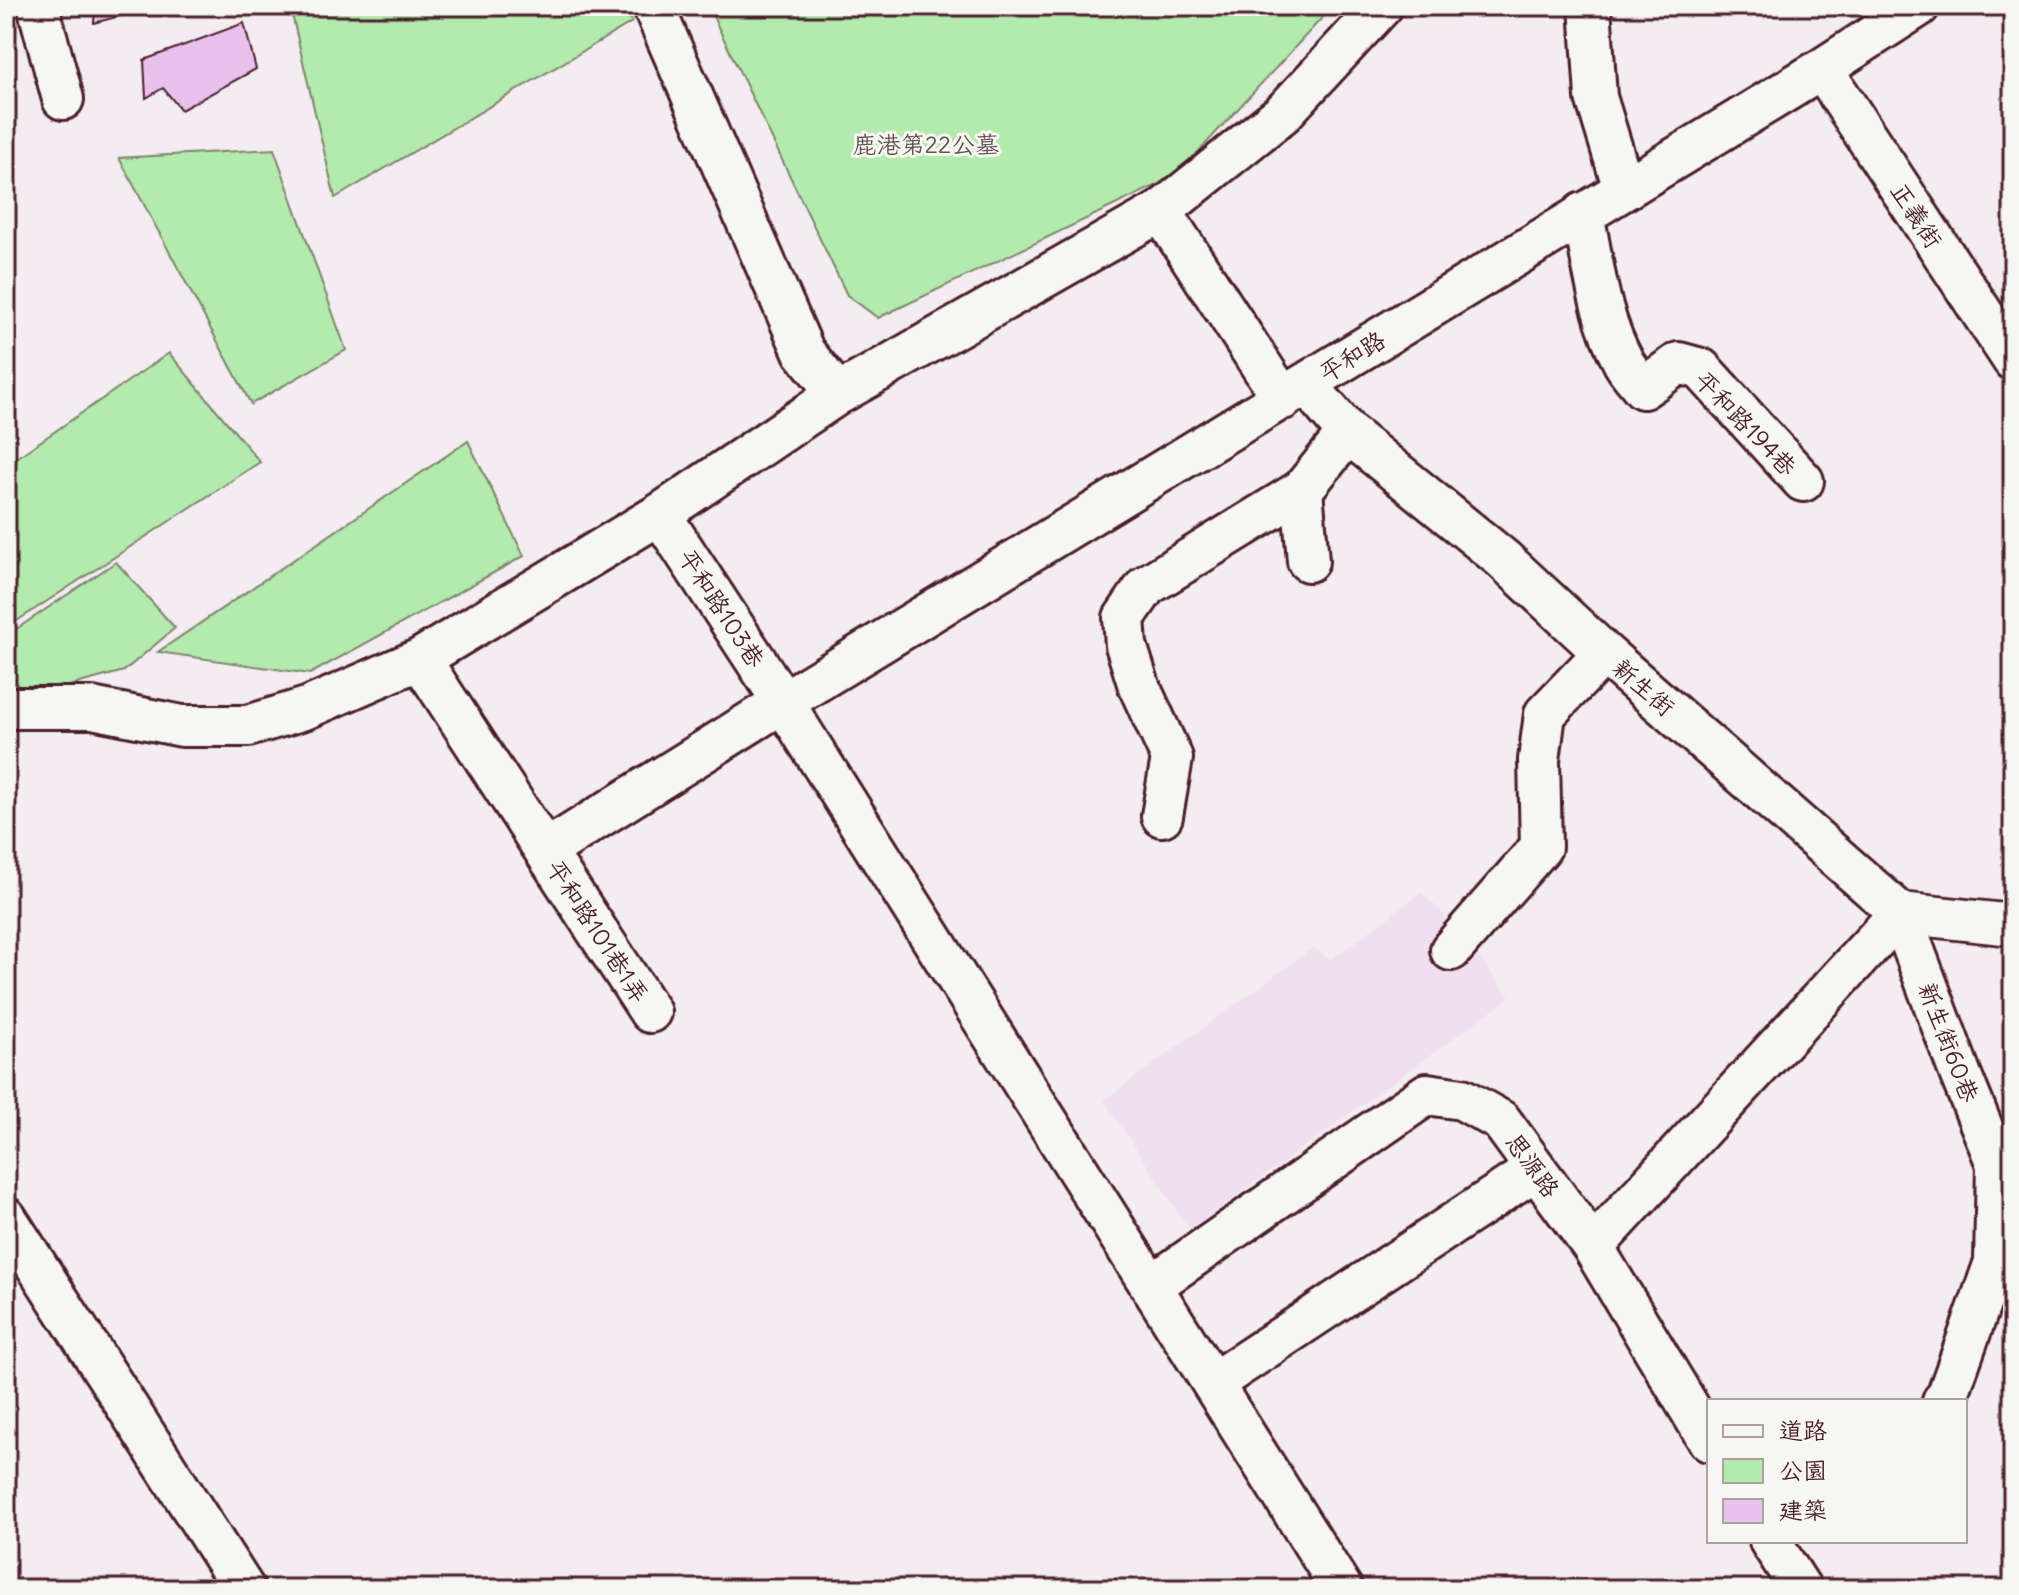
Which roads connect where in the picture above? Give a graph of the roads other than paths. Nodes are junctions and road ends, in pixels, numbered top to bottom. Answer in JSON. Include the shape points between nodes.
{"nodes":[{"id":1,"x":38,"y":6,"type":"edge"},
{"id":2,"x":653,"y":6,"type":"edge"},
{"id":3,"x":1382,"y":6,"type":"edge"},
{"id":4,"x":1590,"y":6,"type":"edge"},
{"id":5,"x":1919,"y":6,"type":"edge"},
{"id":6,"x":1822,"y":69,"type":"junction"},
{"id":7,"x":63,"y":99,"type":"dead end"},
{"id":8,"x":1624,"y":189,"type":"junction"},
{"id":9,"x":1161,"y":211,"type":"junction"},
{"id":10,"x":1583,"y":213,"type":"junction"},
{"id":11,"x":2013,"y":360,"type":"edge"},
{"id":12,"x":1295,"y":391,"type":"junction"},
{"id":13,"x":838,"y":394,"type":"junction"},
{"id":14,"x":1348,"y":433,"type":"junction"},
{"id":15,"x":1803,"y":481,"type":"dead end"},
{"id":16,"x":1302,"y":490,"type":"junction"},
{"id":17,"x":660,"y":514,"type":"junction"},
{"id":18,"x":1308,"y":561,"type":"dead end"},
{"id":19,"x":1604,"y":653,"type":"junction"},
{"id":20,"x":420,"y":659,"type":"junction"},
{"id":21,"x":783,"y":702,"type":"junction"},
{"id":22,"x":6,"y":708,"type":"edge"},
{"id":23,"x":1162,"y":816,"type":"dead end"},
{"id":24,"x":545,"y":851,"type":"junction"},
{"id":25,"x":1900,"y":913,"type":"junction"},
{"id":26,"x":2013,"y":925,"type":"edge"},
{"id":27,"x":1451,"y":950,"type":"dead end"},
{"id":28,"x":650,"y":1012,"type":"dead end"},
{"id":29,"x":1536,"y":1169,"type":"junction"},
{"id":30,"x":6,"y":1218,"type":"edge"},
{"id":31,"x":1593,"y":1247,"type":"junction"},
{"id":32,"x":1151,"y":1286,"type":"junction"},
{"id":33,"x":1213,"y":1383,"type":"junction"},
{"id":34,"x":1945,"y":1399,"type":"edge"},
{"id":35,"x":1707,"y":1438,"type":"edge"},
{"id":36,"x":1771,"y":1543,"type":"edge"},
{"id":37,"x":244,"y":1589,"type":"edge"},
{"id":38,"x":1342,"y":1589,"type":"edge"},
{"id":39,"x":1801,"y":1589,"type":"edge"}],
"edges":[{"from":1,"to":7,"type":"street"},
{"from":2,"to":13,"type":"street","via":[[804,352]]},
{"from":3,"to":9,"type":"street","via":[[1283,113]]},
{"from":4,"to":8,"type":"street","via":[[1596,97]]},
{"from":5,"to":6,"type":"street","name":"平和路"},
{"from":6,"to":8,"type":"street","name":"平和路"},
{"from":6,"to":11,"type":"street","name":"正義街"},
{"from":8,"to":10,"type":"street","name":"平和路"},
{"from":9,"to":12,"type":"street","name":"新生街"},
{"from":9,"to":13,"type":"street"},
{"from":10,"to":12,"type":"street","name":"平和路"},
{"from":10,"to":15,"type":"street","name":"平和路194巷","via":[[1610,334],[1643,388],[1679,363],[1701,369]]},
{"from":12,"to":14,"type":"street","name":"新生街"},
{"from":12,"to":21,"type":"street","name":"平和路"},
{"from":13,"to":17,"type":"street"},
{"from":14,"to":16,"type":"street"},
{"from":14,"to":19,"type":"street","name":"新生街","via":[[1503,559]]},
{"from":16,"to":18,"type":"street"},
{"from":16,"to":23,"type":"street","via":[[1146,586],[1124,618],[1139,686],[1172,758]]},
{"from":17,"to":20,"type":"street"},
{"from":17,"to":21,"type":"street","name":"平和路103巷"},
{"from":19,"to":25,"type":"street","name":"新生街"},
{"from":19,"to":27,"type":"street","via":[[1545,714],[1539,760],[1541,847]]},
{"from":20,"to":22,"type":"street","via":[[307,708],[248,726],[182,726],[92,708]]},
{"from":20,"to":24,"type":"street","name":"平和路101巷1弄"},
{"from":21,"to":24,"type":"street","name":"平和路"},
{"from":21,"to":32,"type":"street","name":"平和路103巷"},
{"from":24,"to":28,"type":"street","name":"平和路101巷1弄"},
{"from":25,"to":26,"type":"street"},
{"from":25,"to":31,"type":"street"},
{"from":25,"to":34,"type":"street","name":"新生街60巷","via":[[1997,1164],[1995,1262]]},
{"from":29,"to":31,"type":"street","name":"思源路"},
{"from":29,"to":32,"type":"street","name":"思源路","via":[[1501,1121],[1462,1099],[1427,1094]]},
{"from":29,"to":33,"type":"street"},
{"from":30,"to":37,"type":"street"},
{"from":31,"to":35,"type":"street","name":"思源路"},
{"from":32,"to":33,"type":"street","name":"平和路103巷"},
{"from":33,"to":38,"type":"street","name":"平和路103巷"},
{"from":36,"to":39,"type":"street"}]}
